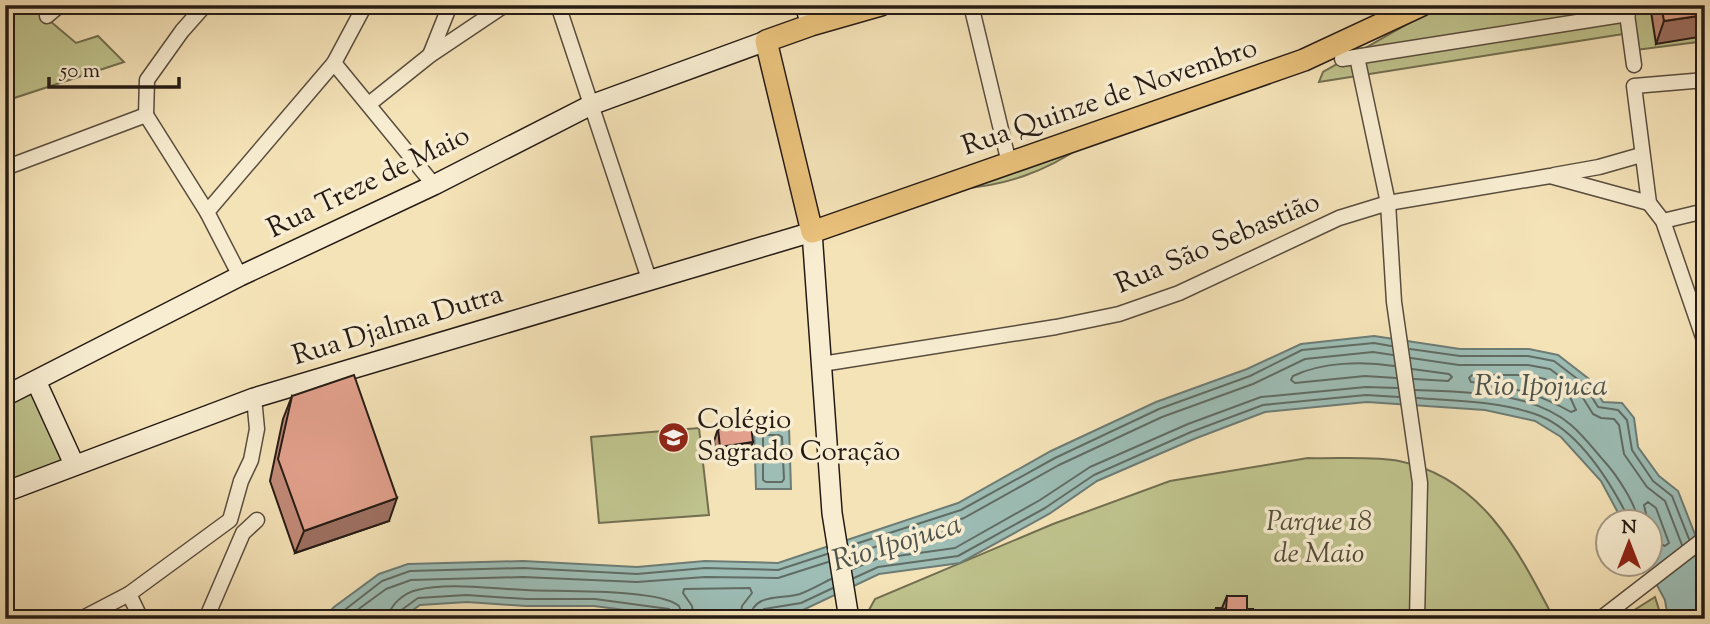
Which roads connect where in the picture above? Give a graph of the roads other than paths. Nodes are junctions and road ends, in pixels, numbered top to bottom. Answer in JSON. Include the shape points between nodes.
{"nodes":[{"id":1,"x":60,"y":5,"type":"edge"},
{"id":2,"x":205,"y":5,"type":"edge"},
{"id":3,"x":365,"y":5,"type":"edge"},
{"id":4,"x":450,"y":5,"type":"edge"},
{"id":5,"x":505,"y":5,"type":"edge"},
{"id":6,"x":558,"y":5,"type":"edge"},
{"id":7,"x":881,"y":5,"type":"edge"},
{"id":8,"x":971,"y":5,"type":"edge"},
{"id":9,"x":1422,"y":5,"type":"edge"},
{"id":10,"x":1627,"y":10,"type":"edge"},
{"id":11,"x":808,"y":15,"type":"edge"},
{"id":12,"x":47,"y":16,"type":"dead end"},
{"id":13,"x":766,"y":41,"type":"junction"},
{"id":14,"x":429,"y":56,"type":"junction"},
{"id":15,"x":1357,"y":57,"type":"junction"},
{"id":16,"x":1342,"y":59,"type":"dead end"},
{"id":17,"x":334,"y":63,"type":"junction"},
{"id":18,"x":1633,"y":65,"type":"dead end"},
{"id":19,"x":1705,"y":79,"type":"edge"},
{"id":20,"x":369,"y":104,"type":"junction"},
{"id":21,"x":591,"y":105,"type":"junction"},
{"id":22,"x":146,"y":115,"type":"junction"},
{"id":23,"x":1642,"y":155,"type":"junction"},
{"id":24,"x":1009,"y":163,"type":"junction"},
{"id":25,"x":5,"y":168,"type":"edge"},
{"id":26,"x":1550,"y":176,"type":"junction"},
{"id":27,"x":434,"y":185,"type":"junction"},
{"id":28,"x":1388,"y":203,"type":"junction"},
{"id":29,"x":1649,"y":203,"type":"junction"},
{"id":30,"x":1705,"y":211,"type":"edge"},
{"id":31,"x":207,"y":212,"type":"junction"},
{"id":32,"x":1663,"y":221,"type":"junction"},
{"id":33,"x":812,"y":232,"type":"junction"},
{"id":34,"x":240,"y":276,"type":"junction"},
{"id":35,"x":649,"y":279,"type":"junction"},
{"id":36,"x":1705,"y":343,"type":"edge"},
{"id":37,"x":822,"y":364,"type":"junction"},
{"id":38,"x":36,"y":381,"type":"junction"},
{"id":39,"x":5,"y":396,"type":"edge"},
{"id":40,"x":254,"y":398,"type":"junction"},
{"id":41,"x":74,"y":464,"type":"junction"},
{"id":42,"x":5,"y":492,"type":"edge"},
{"id":43,"x":257,"y":520,"type":"dead end"},
{"id":44,"x":1705,"y":538,"type":"edge"},
{"id":45,"x":130,"y":594,"type":"junction"},
{"id":46,"x":848,"y":614,"type":"edge"},
{"id":47,"x":80,"y":619,"type":"edge"},
{"id":48,"x":141,"y":619,"type":"edge"},
{"id":49,"x":206,"y":619,"type":"edge"},
{"id":50,"x":1417,"y":619,"type":"edge"},
{"id":51,"x":1600,"y":619,"type":"edge"}],
"edges":[{"from":1,"to":12,"type":"street"},
{"from":2,"to":22,"type":"street","via":[[147,80]]},
{"from":3,"to":17,"type":"street"},
{"from":4,"to":14,"type":"street"},
{"from":5,"to":14,"type":"street"},
{"from":6,"to":21,"type":"street"},
{"from":7,"to":11,"type":"main road"},
{"from":8,"to":24,"type":"street"},
{"from":9,"to":24,"type":"main road","name":"Rua Quinze de Novembro","via":[[1304,60]]},
{"from":10,"to":15,"type":"street"},
{"from":10,"to":18,"type":"street"},
{"from":11,"to":13,"type":"main road"},
{"from":13,"to":21,"type":"main road","name":"Rua Treze de Maio"},
{"from":13,"to":33,"type":"main road"},
{"from":14,"to":20,"type":"street"},
{"from":15,"to":16,"type":"street"},
{"from":15,"to":28,"type":"street"},
{"from":17,"to":20,"type":"street"},
{"from":17,"to":31,"type":"street"},
{"from":19,"to":23,"type":"street","via":[[1634,86]]},
{"from":20,"to":27,"type":"street"},
{"from":21,"to":27,"type":"main road","name":"Rua Treze de Maio"},
{"from":21,"to":35,"type":"street"},
{"from":22,"to":25,"type":"street"},
{"from":22,"to":31,"type":"street"},
{"from":23,"to":26,"type":"street","name":"Rua São Sebastião"},
{"from":23,"to":29,"type":"street"},
{"from":24,"to":33,"type":"main road","name":"Rua Quinze de Novembro"},
{"from":26,"to":28,"type":"street","name":"Rua São Sebastião"},
{"from":26,"to":29,"type":"street","name":"Rua São Sebastião"},
{"from":27,"to":34,"type":"main road","name":"Rua Treze de Maio"},
{"from":28,"to":37,"type":"street","name":"Rua São Sebastião","via":[[1339,218],[1179,293],[1119,314]]},
{"from":28,"to":50,"type":"street","via":[[1394,302],[1420,483]]},
{"from":29,"to":32,"type":"street"},
{"from":30,"to":32,"type":"street"},
{"from":31,"to":34,"type":"street"},
{"from":32,"to":36,"type":"street"},
{"from":33,"to":35,"type":"main road","name":"Rua Djalma Dutra"},
{"from":33,"to":37,"type":"main road"},
{"from":34,"to":38,"type":"main road","name":"Rua Treze de Maio"},
{"from":35,"to":40,"type":"main road","name":"Rua Djalma Dutra"},
{"from":37,"to":46,"type":"main road","via":[[833,516]]},
{"from":38,"to":39,"type":"main road","name":"Rua Treze de Maio"},
{"from":38,"to":41,"type":"main road"},
{"from":40,"to":41,"type":"main road","name":"Rua Djalma Dutra"},
{"from":40,"to":45,"type":"street","via":[[257,429],[251,460],[230,520]]},
{"from":41,"to":42,"type":"main road","name":"Rua Djalma Dutra"},
{"from":43,"to":49,"type":"street","via":[[243,533]]},
{"from":44,"to":51,"type":"street"},
{"from":45,"to":47,"type":"street"},
{"from":45,"to":48,"type":"street"}]}
